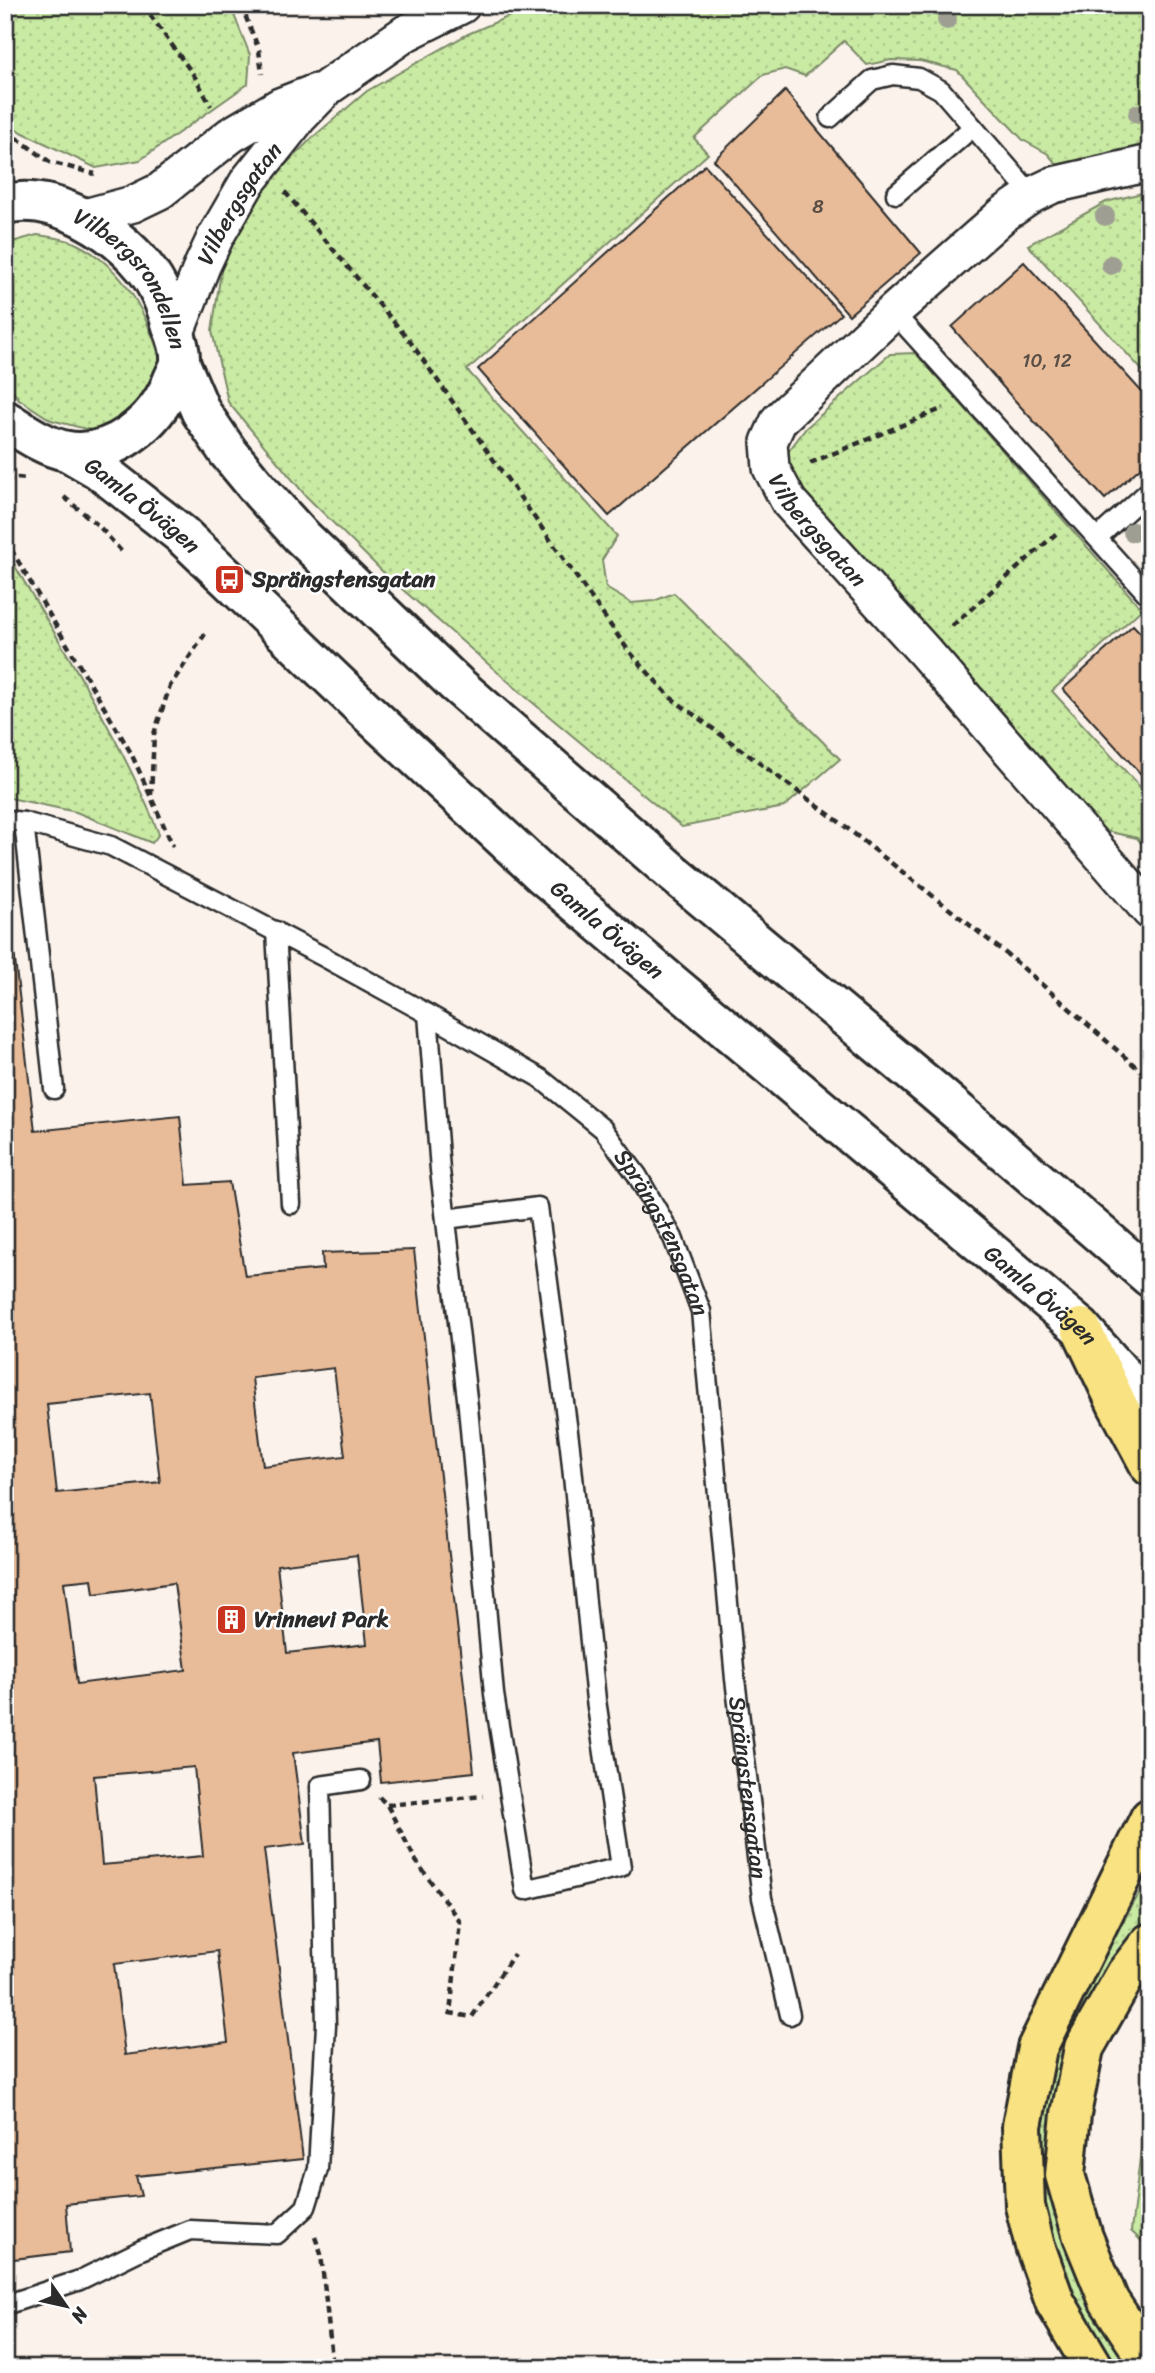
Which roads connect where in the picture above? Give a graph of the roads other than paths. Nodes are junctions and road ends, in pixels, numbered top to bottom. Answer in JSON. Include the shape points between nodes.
{"nodes":[{"id":1,"x":463,"y":5,"type":"edge"},
{"id":2,"x":328,"y":87,"type":"junction"},
{"id":3,"x":830,"y":118,"type":"dead end"},
{"id":4,"x":973,"y":127,"type":"junction"},
{"id":5,"x":1150,"y":163,"type":"edge"},
{"id":6,"x":5,"y":181,"type":"edge"},
{"id":7,"x":896,"y":194,"type":"dead end"},
{"id":8,"x":1032,"y":195,"type":"junction"},
{"id":9,"x":5,"y":204,"type":"edge"},
{"id":10,"x":44,"y":204,"type":"junction"},
{"id":11,"x":85,"y":217,"type":"junction"},
{"id":12,"x":894,"y":312,"type":"junction"},
{"id":13,"x":178,"y":349,"type":"junction"},
{"id":14,"x":14,"y":433,"type":"edge"},
{"id":15,"x":67,"y":451,"type":"junction"},
{"id":16,"x":1150,"y":490,"type":"edge"},
{"id":17,"x":1097,"y":538,"type":"junction"},
{"id":18,"x":1150,"y":597,"type":"edge"},
{"id":19,"x":5,"y":820,"type":"edge"},
{"id":20,"x":24,"y":822,"type":"junction"},
{"id":21,"x":1150,"y":911,"type":"edge"},
{"id":22,"x":276,"y":931,"type":"junction"},
{"id":23,"x":428,"y":1014,"type":"junction"},
{"id":24,"x":54,"y":1089,"type":"dead end"},
{"id":25,"x":291,"y":1204,"type":"dead end"},
{"id":26,"x":446,"y":1219,"type":"junction"},
{"id":27,"x":1150,"y":1278,"type":"edge"},
{"id":28,"x":1081,"y":1328,"type":"junction"},
{"id":29,"x":1150,"y":1406,"type":"edge"},
{"id":30,"x":1150,"y":1466,"type":"edge"},
{"id":31,"x":361,"y":1780,"type":"road end"},
{"id":32,"x":1150,"y":1818,"type":"edge"},
{"id":33,"x":1150,"y":1943,"type":"edge"},
{"id":34,"x":790,"y":2015,"type":"dead end"},
{"id":35,"x":5,"y":2305,"type":"edge"},
{"id":36,"x":1150,"y":2357,"type":"edge"},
{"id":37,"x":1094,"y":2368,"type":"edge"}],
"edges":[{"from":1,"to":2,"type":"street","name":"Vilbergsgatan","via":[[406,33]]},
{"from":2,"to":11,"type":"street","name":"Vilbergsgatan","via":[[280,106],[231,135],[160,191]]},
{"from":2,"to":13,"type":"street","name":"Vilbergsgatan","via":[[248,181],[216,236],[202,266]]},
{"from":3,"to":4,"type":"lane","via":[[872,80],[893,75],[919,78],[941,90]]},
{"from":4,"to":7,"type":"lane"},
{"from":4,"to":8,"type":"lane"},
{"from":5,"to":8,"type":"street","name":"Vilbergsgatan","via":[[1053,185]]},
{"from":6,"to":10,"type":"main road"},
{"from":8,"to":12,"type":"street","name":"Vilbergsgatan","via":[[1004,214]]},
{"from":9,"to":10,"type":"main road","name":"Vilbergsrondellen"},
{"from":10,"to":11,"type":"main road","name":"Vilbergsrondellen"},
{"from":11,"to":13,"type":"main road","name":"Vilbergsrondellen","via":[[146,269],[164,298]]},
{"from":12,"to":17,"type":"lane"},
{"from":12,"to":21,"type":"street","name":"Vilbergsgatan","via":[[779,421],[769,442],[771,468],[789,502]]},
{"from":13,"to":15,"type":"main road","name":"Vilbergsrondellen","via":[[166,398],[148,421],[120,442]]},
{"from":13,"to":27,"type":"main road","via":[[201,412],[228,452],[300,535],[456,684]]},
{"from":14,"to":15,"type":"main road","name":"Vilbergsrondellen"},
{"from":15,"to":28,"type":"main road","name":"Gamla Övägen","via":[[99,469],[181,534],[544,876]]},
{"from":16,"to":17,"type":"lane"},
{"from":17,"to":18,"type":"lane"},
{"from":19,"to":20,"type":"lane","name":"Sprängstensgatan"},
{"from":20,"to":22,"type":"lane","name":"Sprängstensgatan","via":[[111,846]]},
{"from":20,"to":24,"type":"lane"},
{"from":22,"to":23,"type":"lane","name":"Sprängstensgatan"},
{"from":22,"to":25,"type":"lane"},
{"from":23,"to":26,"type":"lane"},
{"from":23,"to":34,"type":"lane","name":"Sprängstensgatan","via":[[540,1078],[603,1129],[638,1175],[673,1238],[701,1311],[735,1679],[762,1898]]},
{"from":26,"to":26,"type":"lane","via":[[538,1207],[570,1447],[596,1700],[621,1867],[525,1890],[494,1694]]},
{"from":28,"to":29,"type":"main road","name":"Gamla Övägen"},
{"from":28,"to":30,"type":"highway"},
{"from":31,"to":35,"type":"lane","via":[[320,1786],[326,2025],[318,2169],[306,2207],[277,2234],[190,2230],[80,2280]]},
{"from":32,"to":37,"type":"highway","via":[[1037,2048],[1022,2126],[1025,2206],[1034,2246],[1055,2302]]},
{"from":33,"to":36,"type":"highway","via":[[1126,1974],[1084,2048],[1065,2175],[1083,2237],[1110,2301]]}]}
